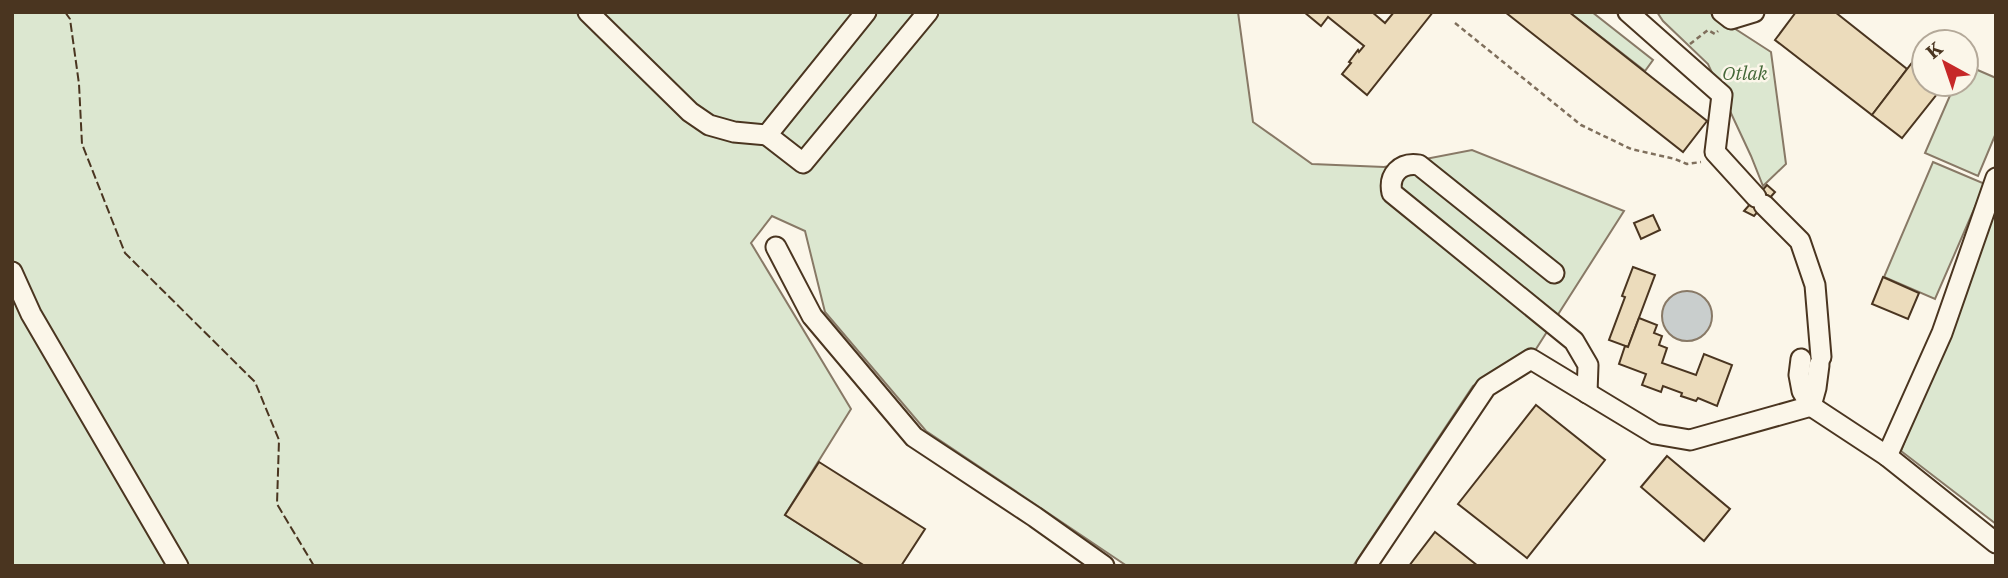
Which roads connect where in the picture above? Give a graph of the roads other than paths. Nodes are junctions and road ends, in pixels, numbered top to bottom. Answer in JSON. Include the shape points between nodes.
{"nodes":[{"id":1,"x":588,"y":12,"type":"edge"},
{"id":2,"x":866,"y":12,"type":"edge"},
{"id":3,"x":928,"y":12,"type":"edge"},
{"id":4,"x":1628,"y":12,"type":"edge"},
{"id":5,"x":1754,"y":12,"type":"edge"},
{"id":6,"x":1727,"y":15,"type":"edge"},
{"id":7,"x":767,"y":135,"type":"junction"},
{"id":8,"x":1996,"y":178,"type":"edge"},
{"id":9,"x":776,"y":247,"type":"dead end"},
{"id":10,"x":12,"y":272,"type":"edge"},
{"id":11,"x":1554,"y":273,"type":"dead end"},
{"id":12,"x":1587,"y":393,"type":"junction"},
{"id":13,"x":1811,"y":406,"type":"junction"},
{"id":14,"x":1887,"y":456,"type":"junction"},
{"id":15,"x":1996,"y":543,"type":"edge"},
{"id":16,"x":178,"y":566,"type":"edge"},
{"id":17,"x":1104,"y":566,"type":"edge"},
{"id":18,"x":1366,"y":566,"type":"edge"}],
"edges":[{"from":1,"to":7,"type":"street","via":[[709,125]]},
{"from":2,"to":7,"type":"street"},
{"from":3,"to":7,"type":"street","via":[[803,163]]},
{"from":4,"to":13,"type":"street","via":[[1722,95],[1715,152],[1800,241],[1815,285],[1817,323],[1812,358],[1816,388]]},
{"from":5,"to":6,"type":"street"},
{"from":8,"to":14,"type":"street","via":[[1942,333]]},
{"from":9,"to":17,"type":"street","via":[[812,316],[914,437]]},
{"from":10,"to":16,"type":"street","via":[[31,314]]},
{"from":11,"to":12,"type":"street","via":[[1419,165],[1401,167],[1393,176],[1392,193],[1574,341],[1588,365]]},
{"from":12,"to":13,"type":"street","via":[[1655,434],[1690,440]]},
{"from":12,"to":18,"type":"street","via":[[1531,359],[1486,387]]},
{"from":13,"to":14,"type":"street"},
{"from":14,"to":15,"type":"street"}]}
